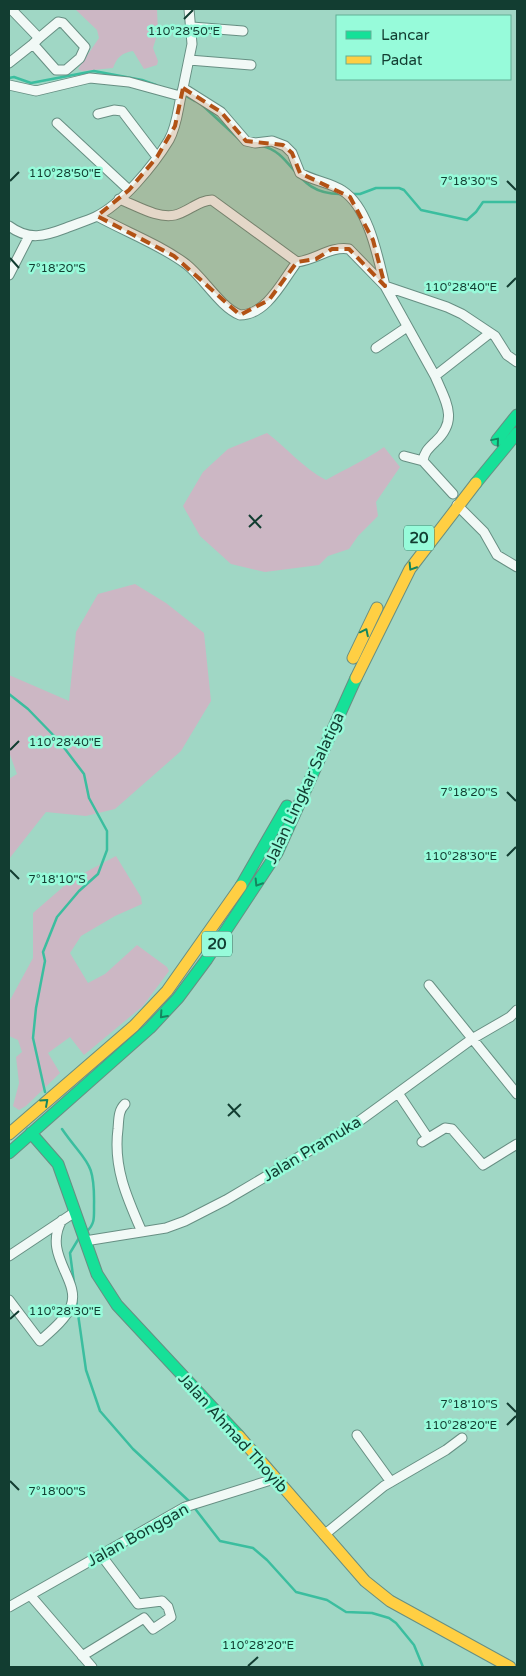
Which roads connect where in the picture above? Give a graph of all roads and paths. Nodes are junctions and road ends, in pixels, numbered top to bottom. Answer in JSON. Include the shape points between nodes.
{"nodes":[{"id":1,"x":189,"y":9,"type":"edge"},
{"id":2,"x":11,"y":13,"type":"edge"},
{"id":3,"x":192,"y":27,"type":"junction"},
{"id":4,"x":243,"y":30,"type":"dead end"},
{"id":5,"x":36,"y":41,"type":"junction"},
{"id":6,"x":189,"y":60,"type":"junction"},
{"id":7,"x":9,"y":63,"type":"edge"},
{"id":8,"x":251,"y":65,"type":"dead end"},
{"id":9,"x":9,"y":85,"type":"edge"},
{"id":10,"x":182,"y":92,"type":"junction"},
{"id":11,"x":98,"y":114,"type":"dead end"},
{"id":12,"x":57,"y":123,"type":"dead end"},
{"id":13,"x":157,"y":158,"type":"junction"},
{"id":14,"x":129,"y":190,"type":"junction"},
{"id":15,"x":119,"y":199,"type":"junction"},
{"id":16,"x":96,"y":216,"type":"junction"},
{"id":17,"x":9,"y":226,"type":"edge"},
{"id":18,"x":30,"y":236,"type":"junction"},
{"id":19,"x":297,"y":262,"type":"junction"},
{"id":20,"x":9,"y":275,"type":"edge"},
{"id":21,"x":385,"y":286,"type":"junction"},
{"id":22,"x":407,"y":327,"type":"junction"},
{"id":23,"x":490,"y":333,"type":"junction"},
{"id":24,"x":376,"y":348,"type":"dead end"},
{"id":25,"x":517,"y":362,"type":"edge"},
{"id":26,"x":435,"y":376,"type":"junction"},
{"id":27,"x":517,"y":415,"type":"edge"},
{"id":28,"x":517,"y":433,"type":"edge"},
{"id":29,"x":404,"y":456,"type":"dead end"},
{"id":30,"x":423,"y":461,"type":"junction"},
{"id":31,"x":453,"y":494,"type":"junction"},
{"id":32,"x":443,"y":506,"type":"dead end"},
{"id":33,"x":456,"y":506,"type":"junction"},
{"id":34,"x":424,"y":530,"type":"dead end"},
{"id":35,"x":517,"y":567,"type":"edge"},
{"id":36,"x":287,"y":821,"type":"junction"},
{"id":37,"x":429,"y":985,"type":"dead end"},
{"id":38,"x":517,"y":1010,"type":"edge"},
{"id":39,"x":472,"y":1039,"type":"junction"},
{"id":40,"x":114,"y":1043,"type":"junction"},
{"id":41,"x":123,"y":1052,"type":"junction"},
{"id":42,"x":398,"y":1093,"type":"junction"},
{"id":43,"x":517,"y":1094,"type":"edge"},
{"id":44,"x":125,"y":1104,"type":"dead end"},
{"id":45,"x":11,"y":1128,"type":"edge"},
{"id":46,"x":27,"y":1137,"type":"junction"},
{"id":47,"x":517,"y":1144,"type":"edge"},
{"id":48,"x":9,"y":1153,"type":"edge"},
{"id":49,"x":75,"y":1212,"type":"junction"},
{"id":50,"x":62,"y":1220,"type":"junction"},
{"id":51,"x":142,"y":1232,"type":"junction"},
{"id":52,"x":83,"y":1237,"type":"junction"},
{"id":53,"x":9,"y":1256,"type":"edge"},
{"id":54,"x":9,"y":1300,"type":"edge"},
{"id":55,"x":357,"y":1435,"type":"dead end"},
{"id":56,"x":462,"y":1438,"type":"dead end"},
{"id":57,"x":274,"y":1479,"type":"junction"},
{"id":58,"x":391,"y":1482,"type":"junction"},
{"id":59,"x":324,"y":1535,"type":"junction"},
{"id":60,"x":101,"y":1555,"type":"junction"},
{"id":61,"x":30,"y":1595,"type":"junction"},
{"id":62,"x":138,"y":1604,"type":"junction"},
{"id":63,"x":9,"y":1607,"type":"edge"},
{"id":64,"x":144,"y":1618,"type":"junction"},
{"id":65,"x":82,"y":1656,"type":"junction"},
{"id":66,"x":92,"y":1667,"type":"edge"},
{"id":67,"x":510,"y":1667,"type":"edge"}],
"edges":[{"from":1,"to":3,"type":"street"},
{"from":2,"to":5,"type":"street"},
{"from":3,"to":4,"type":"street"},
{"from":3,"to":6,"type":"street"},
{"from":5,"to":5,"type":"street","via":[[60,22],[85,47],[80,58],[62,71],[56,70]]},
{"from":5,"to":7,"type":"street"},
{"from":6,"to":8,"type":"street"},
{"from":6,"to":10,"type":"street"},
{"from":9,"to":10,"type":"street","via":[[36,91],[90,78]]},
{"from":10,"to":13,"type":"street","via":[[172,135]]},
{"from":10,"to":21,"type":"street","via":[[221,112],[246,141],[272,141],[283,145],[292,153],[300,173],[350,196],[373,240]]},
{"from":11,"to":13,"type":"street","via":[[114,110],[122,112]]},
{"from":12,"to":14,"type":"street"},
{"from":13,"to":14,"type":"street"},
{"from":14,"to":15,"type":"street"},
{"from":15,"to":16,"type":"street"},
{"from":15,"to":19,"type":"street","via":[[169,216],[212,200]]},
{"from":16,"to":18,"type":"street","via":[[46,236]]},
{"from":16,"to":19,"type":"street","via":[[174,256],[240,315],[269,300]]},
{"from":17,"to":18,"type":"street"},
{"from":18,"to":20,"type":"street"},
{"from":19,"to":21,"type":"street","via":[[316,259],[332,249],[349,249]]},
{"from":21,"to":22,"type":"street"},
{"from":21,"to":23,"type":"street","via":[[447,307]]},
{"from":22,"to":24,"type":"street"},
{"from":22,"to":26,"type":"street"},
{"from":23,"to":25,"type":"street","via":[[507,356]]},
{"from":23,"to":26,"type":"street"},
{"from":26,"to":30,"type":"street","via":[[449,413],[449,422],[445,432],[426,451]]},
{"from":31,"to":27,"type":"main road","number":"20","one_way":true},
{"from":28,"to":33,"type":"main road","name":"Jalan Lingkar Salatiga","number":"20"},
{"from":29,"to":30,"type":"street"},
{"from":30,"to":31,"type":"street"},
{"from":31,"to":32,"type":"main road","number":"20"},
{"from":33,"to":35,"type":"street","via":[[484,532],[497,555]]},
{"from":33,"to":36,"type":"main road","name":"Jalan Lingkar Salatiga","number":"20","one_way":true,"via":[[421,553],[394,599]]},
{"from":36,"to":34,"type":"main road","name":"Jalan Lingkar Salatiga","number":"20","one_way":true,"via":[[365,632],[395,575]]},
{"from":36,"to":40,"type":"main road","name":"Jalan Lingkar Salatiga","number":"20","via":[[172,985],[145,1016]]},
{"from":36,"to":41,"type":"main road","name":"Jalan Lingkar Salatiga","number":"20","one_way":true,"via":[[267,868],[207,959],[159,1019]]},
{"from":37,"to":39,"type":"street"},
{"from":38,"to":39,"type":"street","name":"Jalan Pramuka"},
{"from":39,"to":42,"type":"street","name":"Jalan Pramuka"},
{"from":39,"to":43,"type":"street"},
{"from":40,"to":41,"type":"main road"},
{"from":45,"to":40,"type":"main road","name":"Jalan Lingkar Salatiga","number":"20","one_way":true},
{"from":41,"to":46,"type":"main road","name":"Jalan Lingkar Salatiga","number":"20"},
{"from":42,"to":47,"type":"street","via":[[425,1140],[445,1128],[452,1129],[483,1166]]},
{"from":42,"to":51,"type":"street","name":"Jalan Pramuka","via":[[358,1122],[226,1200],[185,1221]]},
{"from":44,"to":51,"type":"street","via":[[119,1110],[116,1140],[119,1173]]},
{"from":45,"to":46,"type":"street"},
{"from":46,"to":48,"type":"main road","name":"Jalan Lingkar Salatiga","number":"20"},
{"from":46,"to":49,"type":"main road","name":"Jalan Ahmad Thoyib","via":[[58,1164]]},
{"from":49,"to":50,"type":"street"},
{"from":49,"to":52,"type":"main road","name":"Jalan Ahmad Thoyib"},
{"from":50,"to":53,"type":"street"},
{"from":50,"to":54,"type":"street","via":[[56,1248],[72,1296],[68,1312],[40,1341]]},
{"from":51,"to":52,"type":"street","name":"Jalan Pramuka"},
{"from":52,"to":57,"type":"main road","name":"Jalan Ahmad Thoyib","via":[[97,1274],[117,1306],[230,1426]]},
{"from":55,"to":58,"type":"street"},
{"from":56,"to":58,"type":"street"},
{"from":57,"to":59,"type":"main road","name":"Jalan Ahmad Thoyib"},
{"from":57,"to":60,"type":"street","name":"Jalan Bonggan","via":[[185,1507]]},
{"from":58,"to":59,"type":"street"},
{"from":59,"to":67,"type":"main road","name":"Jalan Ahmad Thoyib","via":[[365,1581],[390,1601]]},
{"from":60,"to":61,"type":"street","name":"Jalan Bonggan"},
{"from":60,"to":62,"type":"street"},
{"from":61,"to":63,"type":"street","name":"Jalan Bonggan"},
{"from":61,"to":65,"type":"street"},
{"from":62,"to":64,"type":"street"},
{"from":62,"to":64,"type":"street","via":[[162,1601],[171,1613],[169,1620],[153,1629]]},
{"from":64,"to":65,"type":"street"},
{"from":65,"to":66,"type":"street"}]}
